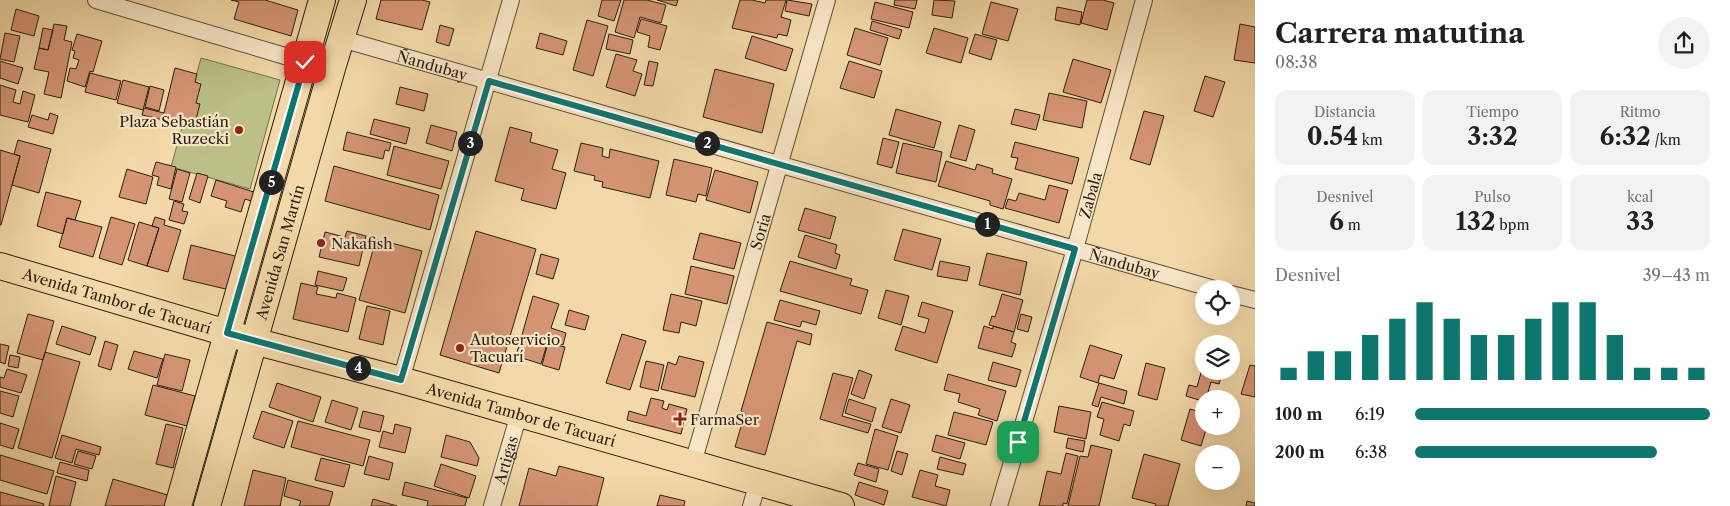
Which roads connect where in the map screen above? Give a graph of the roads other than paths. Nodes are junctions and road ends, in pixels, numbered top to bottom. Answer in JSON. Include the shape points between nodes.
{"nodes":[{"id":1,"x":96,"y":0,"type":"edge"},
{"id":2,"x":322,"y":0,"type":"edge"},
{"id":3,"x":353,"y":0,"type":"edge"},
{"id":4,"x":511,"y":0,"type":"edge"},
{"id":5,"x":827,"y":0,"type":"edge"},
{"id":6,"x":1144,"y":0,"type":"edge"},
{"id":7,"x":342,"y":39,"type":"junction"},
{"id":8,"x":305,"y":62,"type":"junction"},
{"id":9,"x":489,"y":81,"type":"junction"},
{"id":10,"x":780,"y":165,"type":"junction"},
{"id":11,"x":1075,"y":249,"type":"junction"},
{"id":12,"x":0,"y":266,"type":"edge"},
{"id":13,"x":1195,"y":284,"type":"edge"},
{"id":14,"x":1240,"y":296,"type":"edge"},
{"id":15,"x":1255,"y":300,"type":"edge"},
{"id":16,"x":227,"y":333,"type":"junction"},
{"id":17,"x":254,"y":340,"type":"junction"},
{"id":18,"x":401,"y":380,"type":"junction"},
{"id":19,"x":518,"y":414,"type":"junction"},
{"id":20,"x":693,"y":464,"type":"junction"},
{"id":21,"x":754,"y":494,"type":"edge"},
{"id":22,"x":178,"y":506,"type":"edge"},
{"id":23,"x":207,"y":506,"type":"edge"},
{"id":24,"x":492,"y":506,"type":"edge"},
{"id":25,"x":841,"y":506,"type":"edge"},
{"id":26,"x":999,"y":506,"type":"edge"}],
"edges":[{"from":1,"to":8,"type":"street"},
{"from":2,"to":8,"type":"main road","name":"Avenida San Martín"},
{"from":3,"to":7,"type":"main road","name":"Avenida San Martín"},
{"from":4,"to":9,"type":"street"},
{"from":5,"to":10,"type":"street","name":"Soria"},
{"from":6,"to":11,"type":"street","name":"Zabala"},
{"from":7,"to":9,"type":"street","name":"Ñandubay"},
{"from":7,"to":17,"type":"main road","name":"Avenida San Martín"},
{"from":8,"to":16,"type":"main road","name":"Avenida San Martín"},
{"from":9,"to":10,"type":"street","name":"Ñandubay"},
{"from":9,"to":18,"type":"street"},
{"from":10,"to":11,"type":"street","name":"Ñandubay"},
{"from":10,"to":20,"type":"street","name":"Soria"},
{"from":11,"to":13,"type":"street","name":"Ñandubay"},
{"from":11,"to":26,"type":"street","name":"Zabala"},
{"from":12,"to":16,"type":"main road","name":"Avenida Tambor de Tacuarí"},
{"from":14,"to":15,"type":"street"},
{"from":16,"to":17,"type":"main road","name":"Avenida Tambor de Tacuarí"},
{"from":16,"to":22,"type":"main road","name":"Avenida San Martín"},
{"from":17,"to":18,"type":"main road","name":"Avenida Tambor de Tacuarí"},
{"from":17,"to":23,"type":"main road","name":"Avenida San Martín"},
{"from":18,"to":19,"type":"main road","name":"Avenida Tambor de Tacuarí"},
{"from":19,"to":20,"type":"main road","name":"Avenida Tambor de Tacuarí"},
{"from":19,"to":24,"type":"street","name":"Artigas"},
{"from":20,"to":21,"type":"main road","name":"Avenida Tambor de Tacuarí"},
{"from":21,"to":25,"type":"main road","name":"Avenida Tambor de Tacuarí"}]}
